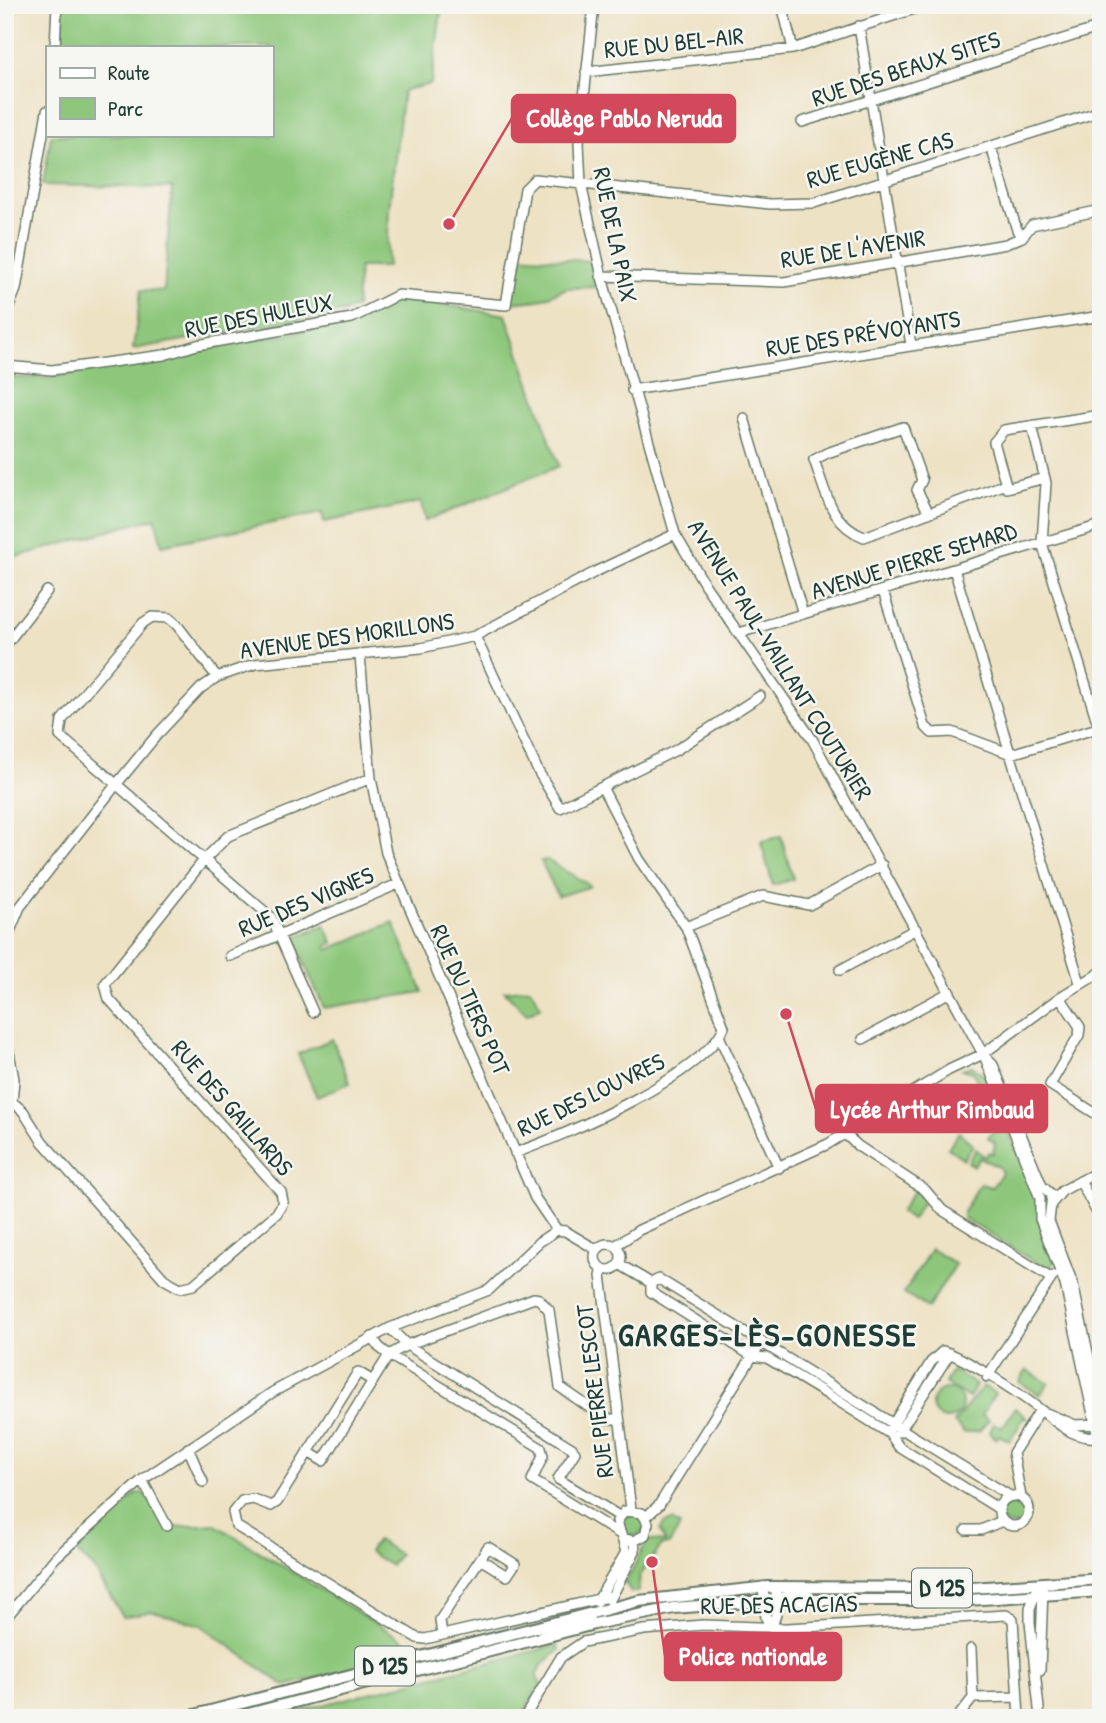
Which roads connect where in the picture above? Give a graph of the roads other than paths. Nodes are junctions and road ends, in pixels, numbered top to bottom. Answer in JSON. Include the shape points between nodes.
{"nodes":[{"id":1,"x":57,"y":5,"type":"edge"},
{"id":2,"x":594,"y":5,"type":"edge"},
{"id":3,"x":782,"y":5,"type":"edge"},
{"id":4,"x":926,"y":5,"type":"edge"},
{"id":5,"x":859,"y":26,"type":"junction"},
{"id":6,"x":1101,"y":27,"type":"edge"},
{"id":7,"x":55,"y":46,"type":"edge"},
{"id":8,"x":793,"y":49,"type":"junction"},
{"id":9,"x":586,"y":72,"type":"junction"},
{"id":10,"x":870,"y":100,"type":"junction"},
{"id":11,"x":1101,"y":111,"type":"edge"},
{"id":12,"x":46,"y":117,"type":"edge"},
{"id":13,"x":802,"y":122,"type":"dead end"},
{"id":14,"x":991,"y":147,"type":"junction"},
{"id":15,"x":885,"y":181,"type":"junction"},
{"id":16,"x":581,"y":184,"type":"junction"},
{"id":17,"x":1101,"y":209,"type":"edge"},
{"id":18,"x":1022,"y":237,"type":"junction"},
{"id":19,"x":898,"y":263,"type":"junction"},
{"id":20,"x":601,"y":276,"type":"junction"},
{"id":21,"x":1101,"y":316,"type":"edge"},
{"id":22,"x":5,"y":317,"type":"edge"},
{"id":23,"x":911,"y":345,"type":"junction"},
{"id":24,"x":5,"y":366,"type":"edge"},
{"id":25,"x":632,"y":390,"type":"junction"},
{"id":26,"x":1101,"y":415,"type":"edge"},
{"id":27,"x":744,"y":418,"type":"dead end"},
{"id":28,"x":1032,"y":426,"type":"junction"},
{"id":29,"x":643,"y":428,"type":"joint"},
{"id":30,"x":1045,"y":478,"type":"junction"},
{"id":31,"x":1006,"y":484,"type":"junction"},
{"id":32,"x":929,"y":513,"type":"junction"},
{"id":33,"x":1101,"y":525,"type":"edge"},
{"id":34,"x":674,"y":534,"type":"junction"},
{"id":35,"x":1042,"y":542,"type":"junction"},
{"id":36,"x":954,"y":569,"type":"junction"},
{"id":37,"x":47,"y":591,"type":"dead end"},
{"id":38,"x":883,"y":591,"type":"junction"},
{"id":39,"x":803,"y":614,"type":"junction"},
{"id":40,"x":739,"y":633,"type":"junction"},
{"id":41,"x":475,"y":636,"type":"junction"},
{"id":42,"x":5,"y":646,"type":"edge"},
{"id":43,"x":359,"y":656,"type":"junction"},
{"id":44,"x":216,"y":677,"type":"junction"},
{"id":45,"x":760,"y":696,"type":"dead end"},
{"id":46,"x":1100,"y":729,"type":"edge"},
{"id":47,"x":1011,"y":754,"type":"junction"},
{"id":48,"x":370,"y":778,"type":"junction"},
{"id":49,"x":115,"y":786,"type":"junction"},
{"id":50,"x":602,"y":787,"type":"junction"},
{"id":51,"x":204,"y":860,"type":"junction"},
{"id":52,"x":881,"y":865,"type":"junction"},
{"id":53,"x":398,"y":884,"type":"junction"},
{"id":54,"x":686,"y":927,"type":"junction"},
{"id":55,"x":916,"y":929,"type":"junction"},
{"id":56,"x":280,"y":934,"type":"junction"},
{"id":57,"x":5,"y":943,"type":"edge"},
{"id":58,"x":230,"y":956,"type":"dead end"},
{"id":59,"x":840,"y":970,"type":"dead end"},
{"id":60,"x":1101,"y":972,"type":"edge"},
{"id":61,"x":1080,"y":983,"type":"junction"},
{"id":62,"x":950,"y":992,"type":"junction"},
{"id":63,"x":1060,"y":997,"type":"junction"},
{"id":64,"x":313,"y":1012,"type":"dead end"},
{"id":65,"x":5,"y":1031,"type":"edge"},
{"id":66,"x":719,"y":1036,"type":"junction"},
{"id":67,"x":863,"y":1039,"type":"dead end"},
{"id":68,"x":983,"y":1054,"type":"junction"},
{"id":69,"x":8,"y":1103,"type":"edge"},
{"id":70,"x":1101,"y":1116,"type":"edge"},
{"id":71,"x":845,"y":1134,"type":"junction"},
{"id":72,"x":515,"y":1153,"type":"junction"},
{"id":73,"x":779,"y":1168,"type":"junction"},
{"id":74,"x":1101,"y":1170,"type":"edge"},
{"id":75,"x":1080,"y":1181,"type":"junction"},
{"id":76,"x":1062,"y":1191,"type":"junction"},
{"id":77,"x":1049,"y":1192,"type":"junction"},
{"id":78,"x":1040,"y":1198,"type":"junction"},
{"id":79,"x":1051,"y":1207,"type":"junction"},
{"id":80,"x":1039,"y":1212,"type":"junction"},
{"id":81,"x":1101,"y":1220,"type":"edge"},
{"id":82,"x":557,"y":1230,"type":"junction"},
{"id":83,"x":615,"y":1246,"type":"junction"},
{"id":84,"x":597,"y":1250,"type":"junction"},
{"id":85,"x":619,"y":1264,"type":"junction"},
{"id":86,"x":603,"y":1269,"type":"junction"},
{"id":87,"x":1065,"y":1272,"type":"junction"},
{"id":88,"x":1049,"y":1277,"type":"junction"},
{"id":89,"x":651,"y":1283,"type":"junction"},
{"id":90,"x":390,"y":1328,"type":"junction"},
{"id":91,"x":372,"y":1337,"type":"junction"},
{"id":92,"x":762,"y":1342,"type":"junction"},
{"id":93,"x":407,"y":1345,"type":"junction"},
{"id":94,"x":950,"y":1353,"type":"junction"},
{"id":95,"x":389,"y":1355,"type":"junction"},
{"id":96,"x":752,"y":1356,"type":"junction"},
{"id":97,"x":987,"y":1377,"type":"junction"},
{"id":98,"x":373,"y":1381,"type":"junction"},
{"id":99,"x":1042,"y":1411,"type":"junction"},
{"id":100,"x":1101,"y":1412,"type":"edge"},
{"id":101,"x":618,"y":1419,"type":"junction"},
{"id":102,"x":892,"y":1423,"type":"junction"},
{"id":103,"x":1098,"y":1424,"type":"edge"},
{"id":104,"x":901,"y":1429,"type":"junction"},
{"id":105,"x":890,"y":1434,"type":"junction"},
{"id":106,"x":1099,"y":1437,"type":"edge"},
{"id":107,"x":188,"y":1448,"type":"junction"},
{"id":108,"x":308,"y":1452,"type":"junction"},
{"id":109,"x":1101,"y":1452,"type":"edge"},
{"id":110,"x":558,"y":1479,"type":"junction"},
{"id":111,"x":142,"y":1480,"type":"junction"},
{"id":112,"x":202,"y":1482,"type":"dead end"},
{"id":113,"x":550,"y":1492,"type":"junction"},
{"id":114,"x":1010,"y":1496,"type":"junction"},
{"id":115,"x":1021,"y":1497,"type":"junction"},
{"id":116,"x":631,"y":1509,"type":"junction"},
{"id":117,"x":999,"y":1509,"type":"junction"},
{"id":118,"x":620,"y":1516,"type":"junction"},
{"id":119,"x":646,"y":1517,"type":"junction"},
{"id":120,"x":1002,"y":1521,"type":"junction"},
{"id":121,"x":167,"y":1526,"type":"dead end"},
{"id":122,"x":967,"y":1530,"type":"dead end"},
{"id":123,"x":620,"y":1535,"type":"junction"},
{"id":124,"x":634,"y":1541,"type":"junction"},
{"id":125,"x":480,"y":1559,"type":"dead end"},
{"id":126,"x":1101,"y":1579,"type":"edge"},
{"id":127,"x":617,"y":1583,"type":"junction"},
{"id":128,"x":1043,"y":1584,"type":"junction"},
{"id":129,"x":1101,"y":1591,"type":"edge"},
{"id":130,"x":1038,"y":1597,"type":"junction"},
{"id":131,"x":1013,"y":1598,"type":"junction"},
{"id":132,"x":771,"y":1599,"type":"junction"},
{"id":133,"x":624,"y":1604,"type":"junction"},
{"id":134,"x":597,"y":1608,"type":"junction"},
{"id":135,"x":1030,"y":1613,"type":"junction"},
{"id":136,"x":5,"y":1619,"type":"edge"},
{"id":137,"x":616,"y":1619,"type":"junction"},
{"id":138,"x":772,"y":1627,"type":"junction"},
{"id":139,"x":442,"y":1635,"type":"junction"},
{"id":140,"x":538,"y":1638,"type":"junction"},
{"id":141,"x":971,"y":1648,"type":"dead end"},
{"id":142,"x":1018,"y":1697,"type":"junction"},
{"id":143,"x":973,"y":1698,"type":"junction"},
{"id":144,"x":1038,"y":1701,"type":"junction"},
{"id":145,"x":183,"y":1718,"type":"edge"},
{"id":146,"x":233,"y":1718,"type":"edge"},
{"id":147,"x":524,"y":1718,"type":"edge"},
{"id":148,"x":957,"y":1718,"type":"edge"},
{"id":149,"x":1019,"y":1718,"type":"edge"},
{"id":150,"x":1040,"y":1718,"type":"edge"}],
"edges":[{"from":1,"to":7,"type":"street"},
{"from":2,"to":9,"type":"street","name":"RUE DE LA PAIX"},
{"from":3,"to":8,"type":"street"},
{"from":4,"to":5,"type":"street","name":"RUE DU BEL-AIR"},
{"from":5,"to":8,"type":"street","name":"RUE DU BEL-AIR"},
{"from":5,"to":10,"type":"street"},
{"from":6,"to":10,"type":"street","name":"RUE DES BEAUX SITES"},
{"from":8,"to":9,"type":"street","name":"RUE DU BEL-AIR"},
{"from":9,"to":16,"type":"street","name":"RUE DE LA PAIX","via":[[579,144]]},
{"from":10,"to":13,"type":"street","name":"RUE DES BEAUX SITES"},
{"from":10,"to":15,"type":"street"},
{"from":11,"to":14,"type":"street","name":"RUE EUGÈNE CAS"},
{"from":12,"to":22,"type":"street","via":[[16,289]]},
{"from":14,"to":15,"type":"street","name":"RUE EUGÈNE CAS"},
{"from":14,"to":18,"type":"street"},
{"from":15,"to":16,"type":"street","name":"RUE EUGÈNE CAS","via":[[814,203],[770,204]]},
{"from":15,"to":19,"type":"street"},
{"from":16,"to":20,"type":"street","name":"RUE DE LA PAIX"},
{"from":16,"to":24,"type":"street","name":"RUE DES HULEUX","via":[[529,181],[506,304],[398,295],[352,318],[164,355],[51,370]]},
{"from":17,"to":18,"type":"street","name":"RUE DE L'AVENIR","via":[[1032,225]]},
{"from":18,"to":19,"type":"street","name":"RUE DE L'AVENIR","via":[[1006,244]]},
{"from":19,"to":20,"type":"street","name":"RUE DE L'AVENIR","via":[[784,282]]},
{"from":19,"to":23,"type":"street"},
{"from":20,"to":25,"type":"street","name":"RUE DE LA PAIX"},
{"from":21,"to":23,"type":"street","name":"RUE DES PRÉVOYANTS"},
{"from":23,"to":25,"type":"street","name":"RUE DES PRÉVOYANTS"},
{"from":25,"to":29,"type":"street","name":"RUE DE LA PAIX"},
{"from":26,"to":28,"type":"street"},
{"from":27,"to":39,"type":"street"},
{"from":28,"to":30,"type":"street"},
{"from":28,"to":31,"type":"street","via":[[1003,430],[994,442]]},
{"from":29,"to":34,"type":"street","name":"AVENUE PAUL-VAILLANT COUTURIER"},
{"from":30,"to":31,"type":"street","via":[[1007,488]]},
{"from":30,"to":35,"type":"street"},
{"from":31,"to":32,"type":"street"},
{"from":32,"to":32,"type":"street","via":[[864,537],[847,530],[832,511],[814,460],[903,427],[922,480],[917,490]]},
{"from":33,"to":35,"type":"street","name":"AVENUE PIERRE SEMARD"},
{"from":34,"to":40,"type":"street","name":"AVENUE PAUL-VAILLANT COUTURIER"},
{"from":34,"to":41,"type":"street","name":"AVENUE DES MORILLONS"},
{"from":35,"to":36,"type":"street","name":"AVENUE PIERRE SEMARD"},
{"from":35,"to":46,"type":"street"},
{"from":36,"to":38,"type":"street","name":"AVENUE PIERRE SEMARD"},
{"from":36,"to":47,"type":"street"},
{"from":37,"to":42,"type":"street"},
{"from":38,"to":39,"type":"street","name":"AVENUE PIERRE SEMARD"},
{"from":38,"to":47,"type":"street","via":[[925,726],[932,733],[952,732]]},
{"from":39,"to":40,"type":"street","name":"AVENUE PIERRE SEMARD"},
{"from":40,"to":52,"type":"street","name":"AVENUE PAUL-VAILLANT COUTURIER","via":[[812,739]]},
{"from":41,"to":43,"type":"street","name":"AVENUE DES MORILLONS"},
{"from":41,"to":50,"type":"street","via":[[557,807]]},
{"from":43,"to":44,"type":"street","name":"AVENUE DES MORILLONS","via":[[255,664]]},
{"from":43,"to":48,"type":"street","name":"RUE DU TIERS POT"},
{"from":44,"to":49,"type":"street","name":"AVENUE DES MORILLONS","via":[[201,688]]},
{"from":44,"to":49,"type":"street","via":[[169,618],[152,617],[143,623],[60,727],[66,745]]},
{"from":45,"to":50,"type":"street","via":[[676,750]]},
{"from":46,"to":47,"type":"street"},
{"from":47,"to":61,"type":"street"},
{"from":48,"to":51,"type":"street","via":[[228,836]]},
{"from":48,"to":53,"type":"street","name":"RUE DU TIERS POT","via":[[380,830]]},
{"from":49,"to":51,"type":"street"},
{"from":49,"to":57,"type":"street","name":"AVENUE DES MORILLONS","via":[[20,907]]},
{"from":50,"to":54,"type":"street","via":[[639,859]]},
{"from":51,"to":56,"type":"street","via":[[271,917]]},
{"from":51,"to":69,"type":"street","name":"RUE DES GAILLARDS","via":[[104,984],[109,999],[281,1192],[283,1202],[277,1213],[187,1288],[164,1279],[42,1141],[23,1111]]},
{"from":52,"to":54,"type":"street","via":[[809,905],[763,895]]},
{"from":52,"to":55,"type":"street","name":"AVENUE PAUL-VAILLANT COUTURIER"},
{"from":53,"to":56,"type":"street","name":"RUE DES VIGNES"},
{"from":53,"to":72,"type":"street","name":"RUE DU TIERS POT"},
{"from":54,"to":66,"type":"street","via":[[724,1027]]},
{"from":55,"to":59,"type":"street"},
{"from":55,"to":62,"type":"street","name":"AVENUE PAUL-VAILLANT COUTURIER"},
{"from":56,"to":58,"type":"street","name":"RUE DES VIGNES"},
{"from":56,"to":64,"type":"street"},
{"from":60,"to":61,"type":"street"},
{"from":61,"to":63,"type":"street"},
{"from":62,"to":67,"type":"street"},
{"from":62,"to":68,"type":"street","name":"AVENUE PAUL-VAILLANT COUTURIER"},
{"from":63,"to":68,"type":"street"},
{"from":63,"to":70,"type":"street","via":[[1080,1027],[1050,1085]]},
{"from":65,"to":69,"type":"street","via":[[14,1079]]},
{"from":66,"to":72,"type":"street","name":"RUE DES LOUVRES","via":[[678,1075]]},
{"from":66,"to":73,"type":"street"},
{"from":68,"to":71,"type":"street"},
{"from":68,"to":77,"type":"street","via":[[997,1073],[1038,1177]]},
{"from":68,"to":78,"type":"street"},
{"from":71,"to":73,"type":"street"},
{"from":71,"to":88,"type":"street","via":[[925,1190],[942,1210]]},
{"from":72,"to":82,"type":"street","name":"RUE DU TIERS POT","via":[[535,1198]]},
{"from":73,"to":83,"type":"street","via":[[639,1230]]},
{"from":74,"to":75,"type":"street"},
{"from":75,"to":76,"type":"street"},
{"from":75,"to":81,"type":"street"},
{"from":76,"to":77,"type":"street"},
{"from":76,"to":79,"type":"street"},
{"from":77,"to":78,"type":"street"},
{"from":77,"to":79,"type":"street"},
{"from":78,"to":80,"type":"street"},
{"from":79,"to":80,"type":"street","via":[[1045,1215]]},
{"from":79,"to":87,"type":"street","via":[[1049,1221]]},
{"from":80,"to":87,"type":"street","via":[[1042,1228]]},
{"from":82,"to":84,"type":"street"},
{"from":82,"to":90,"type":"street","via":[[538,1242],[489,1290]]},
{"from":83,"to":84,"type":"street","via":[[607,1244]]},
{"from":83,"to":85,"type":"street","via":[[620,1252]]},
{"from":84,"to":86,"type":"street","via":[[596,1261]]},
{"from":85,"to":86,"type":"street"},
{"from":85,"to":89,"type":"street"},
{"from":86,"to":101,"type":"street","name":"RUE PIERRE LESCOT"},
{"from":87,"to":88,"type":"street"},
{"from":87,"to":100,"type":"street"},
{"from":87,"to":103,"type":"street"},
{"from":88,"to":97,"type":"street"},
{"from":89,"to":92,"type":"street","via":[[659,1279]]},
{"from":89,"to":96,"type":"street","via":[[651,1292]]},
{"from":90,"to":91,"type":"street"},
{"from":90,"to":93,"type":"street"},
{"from":91,"to":95,"type":"street"},
{"from":91,"to":107,"type":"street","via":[[273,1392]]},
{"from":92,"to":96,"type":"street"},
{"from":92,"to":102,"type":"street"},
{"from":93,"to":95,"type":"street"},
{"from":93,"to":101,"type":"street","via":[[539,1299],[549,1310],[560,1387],[606,1419]]},
{"from":93,"to":110,"type":"street","via":[[572,1448],[575,1452]]},
{"from":94,"to":97,"type":"street"},
{"from":94,"to":102,"type":"street","via":[[938,1353]]},
{"from":94,"to":104,"type":"street"},
{"from":95,"to":98,"type":"street"},
{"from":95,"to":113,"type":"street","via":[[541,1448],[543,1456],[532,1480]]},
{"from":96,"to":105,"type":"street","via":[[767,1358]]},
{"from":96,"to":119,"type":"street","via":[[659,1505]]},
{"from":97,"to":99,"type":"street"},
{"from":98,"to":108,"type":"street","via":[[358,1372]]},
{"from":98,"to":108,"type":"street","via":[[323,1461]]},
{"from":99,"to":103,"type":"street","via":[[1075,1425]]},
{"from":99,"to":106,"type":"street","via":[[1071,1433]]},
{"from":99,"to":115,"type":"street","via":[[1013,1454]]},
{"from":101,"to":116,"type":"street","name":"RUE PIERRE LESCOT"},
{"from":102,"to":104,"type":"street"},
{"from":102,"to":105,"type":"street"},
{"from":103,"to":106,"type":"street"},
{"from":104,"to":105,"type":"street"},
{"from":104,"to":114,"type":"street"},
{"from":105,"to":117,"type":"street","via":[[899,1447]]},
{"from":106,"to":109,"type":"street"},
{"from":107,"to":111,"type":"street"},
{"from":107,"to":112,"type":"street"},
{"from":108,"to":139,"type":"street","via":[[277,1502],[271,1506],[242,1500],[233,1512],[236,1526],[417,1638]]},
{"from":110,"to":113,"type":"street"},
{"from":110,"to":118,"type":"street"},
{"from":111,"to":121,"type":"street"},
{"from":111,"to":136,"type":"street","via":[[55,1559]]},
{"from":113,"to":123,"type":"street"},
{"from":114,"to":115,"type":"street"},
{"from":114,"to":117,"type":"street"},
{"from":115,"to":120,"type":"street","via":[[1029,1506],[1027,1519],[1016,1526]]},
{"from":116,"to":118,"type":"street"},
{"from":116,"to":119,"type":"street"},
{"from":117,"to":120,"type":"street"},
{"from":118,"to":123,"type":"street"},
{"from":119,"to":124,"type":"street","via":[[648,1530]]},
{"from":120,"to":122,"type":"street"},
{"from":123,"to":124,"type":"street"},
{"from":123,"to":134,"type":"street","via":[[626,1552]]},
{"from":124,"to":127,"type":"street","via":[[635,1551]]},
{"from":125,"to":139,"type":"street","via":[[440,1620]]},
{"from":126,"to":128,"type":"main road","number":"D 125"},
{"from":127,"to":133,"type":"street"},
{"from":127,"to":134,"type":"street","via":[[612,1597]]},
{"from":128,"to":130,"type":"street"},
{"from":128,"to":132,"type":"main road","number":"D 125","via":[[841,1588]]},
{"from":129,"to":130,"type":"main road","number":"D 125"},
{"from":130,"to":131,"type":"main road","number":"D 125"},
{"from":130,"to":135,"type":"street"},
{"from":130,"to":144,"type":"street"},
{"from":131,"to":132,"type":"main road","number":"D 125"},
{"from":131,"to":135,"type":"street"},
{"from":132,"to":133,"type":"main road","number":"D 125","via":[[763,1587]]},
{"from":132,"to":137,"type":"main road","number":"D 125"},
{"from":132,"to":138,"type":"street"},
{"from":132,"to":138,"type":"street"},
{"from":133,"to":134,"type":"main road","number":"D 125"},
{"from":134,"to":137,"type":"street"},
{"from":134,"to":139,"type":"street"},
{"from":134,"to":140,"type":"street"},
{"from":134,"to":145,"type":"main road","number":"D 125"},
{"from":135,"to":144,"type":"street"},
{"from":137,"to":140,"type":"main road","number":"D 125"},
{"from":138,"to":142,"type":"street","name":"RUE DES ACACIAS","via":[[1010,1615]]},
{"from":138,"to":147,"type":"street","name":"RUE DES ACACIAS","via":[[703,1625],[583,1642],[558,1662]]},
{"from":140,"to":146,"type":"main road","number":"D 125"},
{"from":141,"to":143,"type":"street"},
{"from":142,"to":143,"type":"street"},
{"from":142,"to":149,"type":"street"},
{"from":143,"to":148,"type":"street"},
{"from":144,"to":150,"type":"street"}]}
